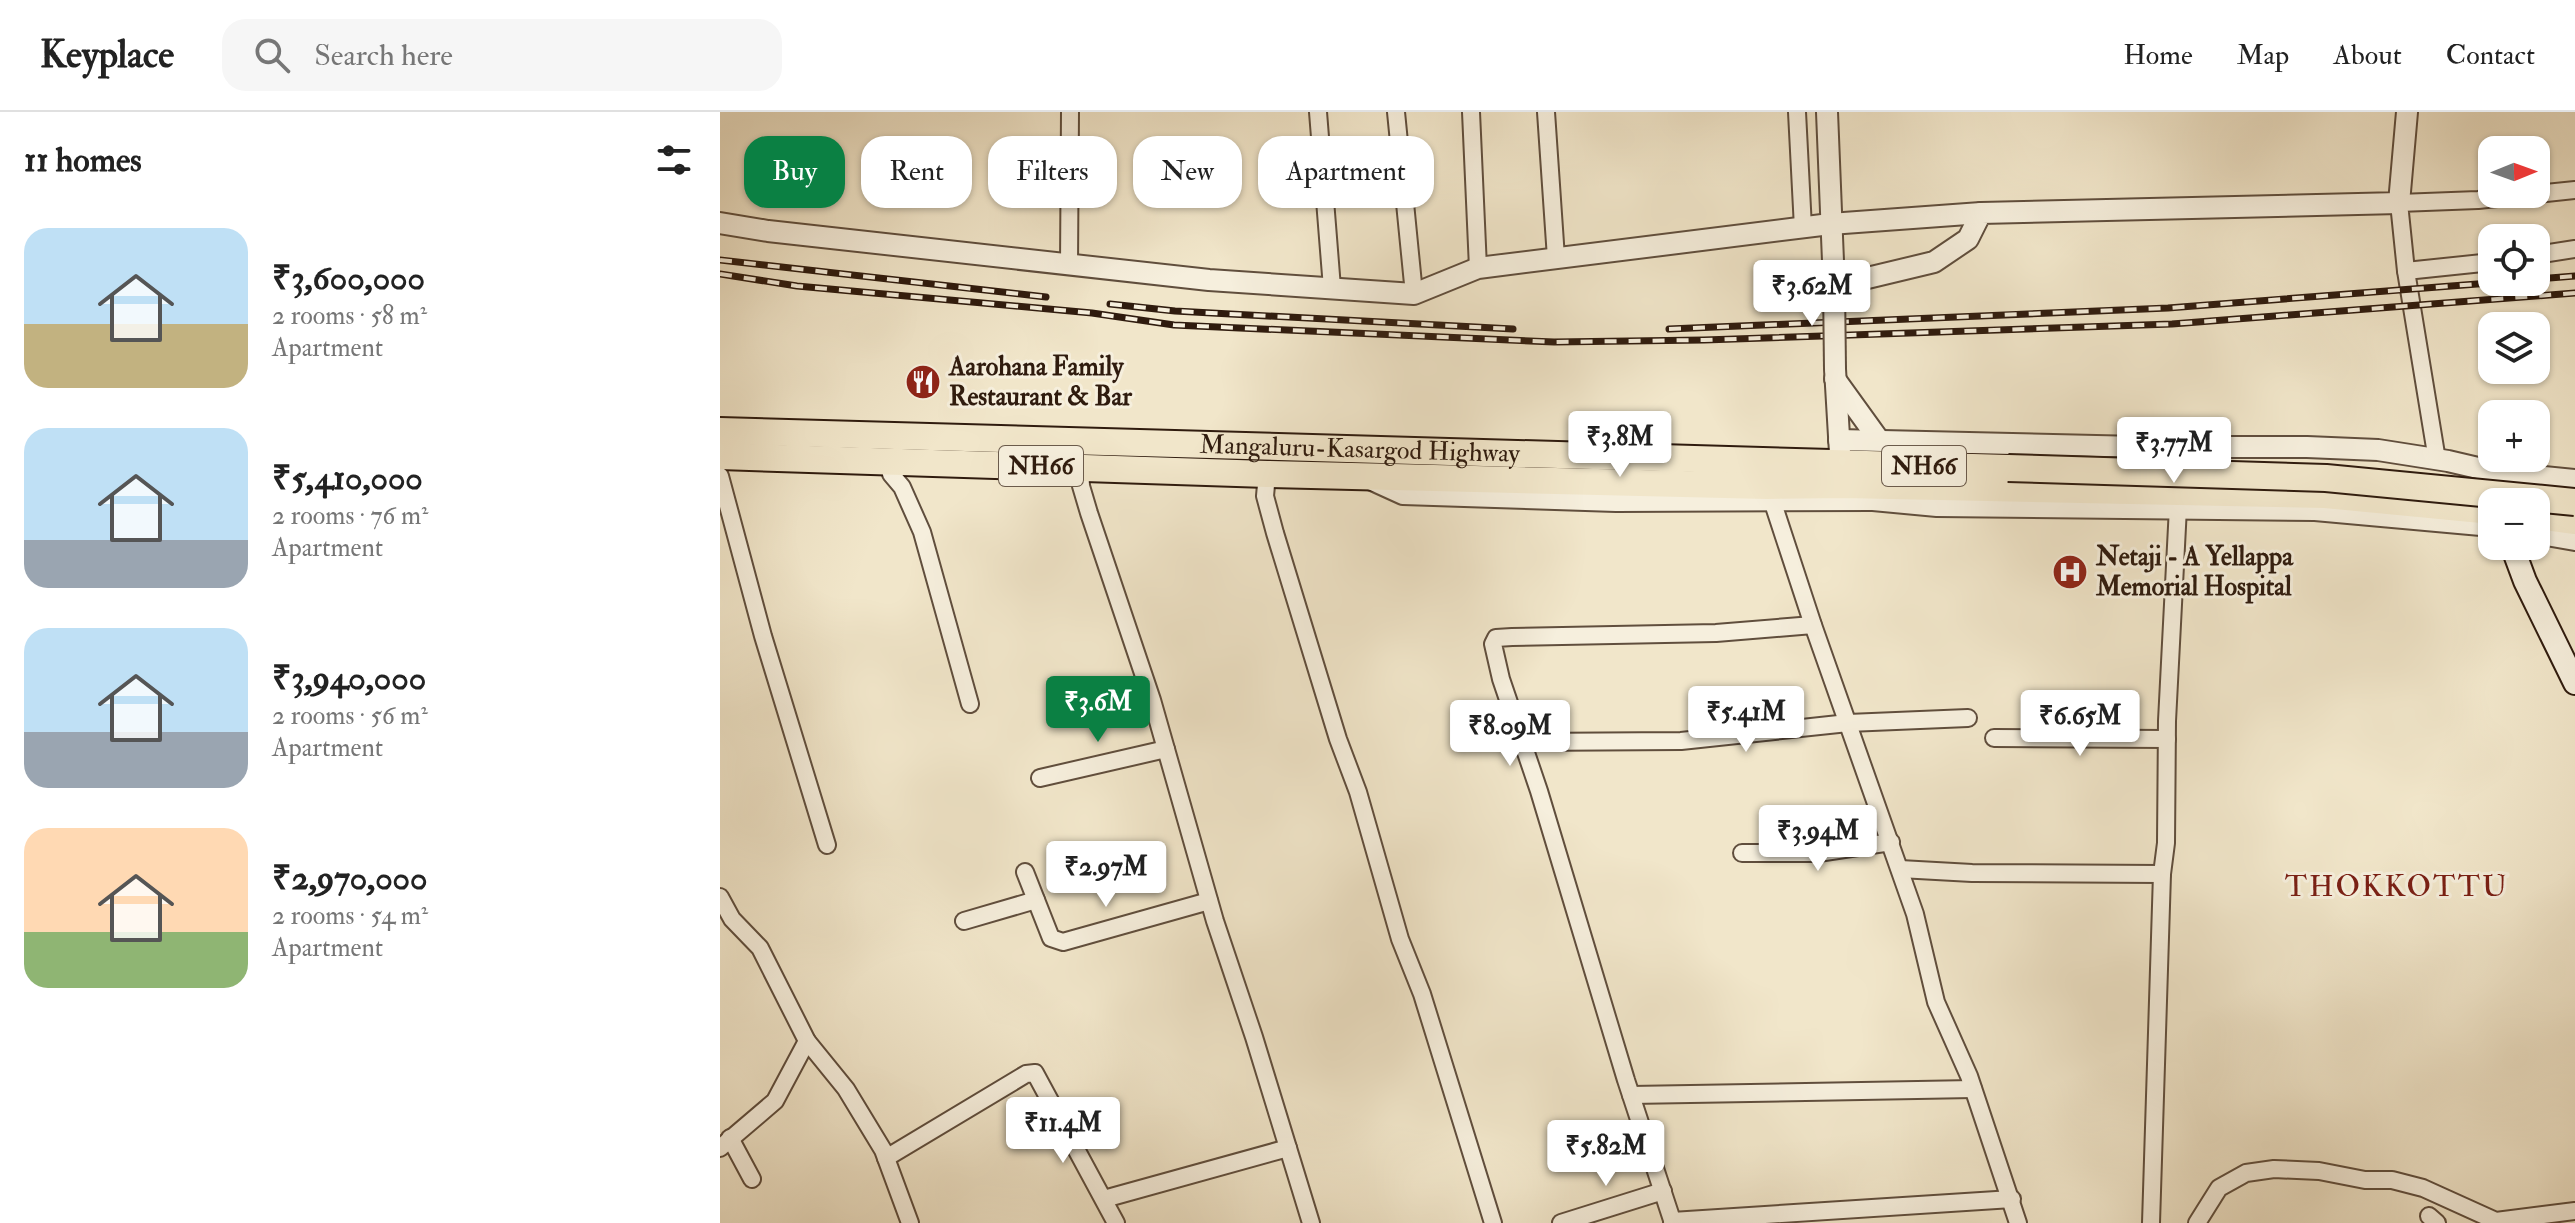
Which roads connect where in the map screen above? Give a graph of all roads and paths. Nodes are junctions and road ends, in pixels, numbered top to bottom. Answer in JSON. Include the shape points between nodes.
{"nodes":[{"id":1,"x":1070,"y":112,"type":"edge"},
{"id":2,"x":1318,"y":112,"type":"edge"},
{"id":3,"x":1396,"y":112,"type":"edge"},
{"id":4,"x":1471,"y":112,"type":"edge"},
{"id":5,"x":1546,"y":112,"type":"edge"},
{"id":6,"x":1797,"y":112,"type":"edge"},
{"id":7,"x":1827,"y":112,"type":"edge"},
{"id":8,"x":2407,"y":112,"type":"edge"},
{"id":9,"x":2575,"y":190,"type":"edge"},
{"id":10,"x":2550,"y":192,"type":"edge"},
{"id":11,"x":2478,"y":200,"type":"edge"},
{"id":12,"x":2399,"y":203,"type":"junction"},
{"id":13,"x":1981,"y":213,"type":"junction"},
{"id":14,"x":720,"y":223,"type":"edge"},
{"id":15,"x":1830,"y":224,"type":"junction"},
{"id":16,"x":1803,"y":228,"type":"junction"},
{"id":17,"x":2575,"y":249,"type":"edge"},
{"id":18,"x":2550,"y":253,"type":"edge"},
{"id":19,"x":1556,"y":258,"type":"junction"},
{"id":20,"x":2478,"y":263,"type":"edge"},
{"id":21,"x":1069,"y":265,"type":"junction"},
{"id":22,"x":1478,"y":268,"type":"junction"},
{"id":23,"x":2406,"y":271,"type":"junction"},
{"id":24,"x":1834,"y":286,"type":"junction"},
{"id":25,"x":1332,"y":288,"type":"junction"},
{"id":26,"x":1414,"y":294,"type":"junction"},
{"id":27,"x":1835,"y":374,"type":"junction"},
{"id":28,"x":720,"y":431,"type":"edge"},
{"id":29,"x":1879,"y":440,"type":"junction"},
{"id":30,"x":1363,"y":449,"type":"junction"},
{"id":31,"x":720,"y":456,"type":"edge"},
{"id":32,"x":2437,"y":460,"type":"junction"},
{"id":33,"x":888,"y":461,"type":"junction"},
{"id":34,"x":1842,"y":463,"type":"junction"},
{"id":35,"x":1080,"y":467,"type":"junction"},
{"id":36,"x":2478,"y":468,"type":"edge"},
{"id":37,"x":2495,"y":472,"type":"joint"},
{"id":38,"x":1267,"y":474,"type":"junction"},
{"id":39,"x":720,"y":476,"type":"edge"},
{"id":40,"x":1362,"y":476,"type":"junction"},
{"id":41,"x":2007,"y":478,"type":"junction"},
{"id":42,"x":2575,"y":480,"type":"edge"},
{"id":43,"x":2498,"y":488,"type":"edge"},
{"id":44,"x":1770,"y":494,"type":"junction"},
{"id":45,"x":1873,"y":500,"type":"junction"},
{"id":46,"x":2575,"y":502,"type":"edge"},
{"id":47,"x":2178,"y":507,"type":"junction"},
{"id":48,"x":2478,"y":509,"type":"edge"},
{"id":49,"x":2550,"y":518,"type":"edge"},
{"id":50,"x":2575,"y":521,"type":"edge"},
{"id":51,"x":2478,"y":525,"type":"edge"},
{"id":52,"x":2550,"y":536,"type":"edge"},
{"id":53,"x":2575,"y":540,"type":"edge"},
{"id":54,"x":2517,"y":560,"type":"edge"},
{"id":55,"x":1813,"y":625,"type":"junction"},
{"id":56,"x":2575,"y":683,"type":"edge"},
{"id":57,"x":970,"y":704,"type":"dead end"},
{"id":58,"x":1968,"y":718,"type":"dead end"},
{"id":59,"x":1848,"y":723,"type":"junction"},
{"id":60,"x":1994,"y":738,"type":"dead end"},
{"id":61,"x":2167,"y":739,"type":"junction"},
{"id":62,"x":1523,"y":742,"type":"junction"},
{"id":63,"x":1166,"y":749,"type":"junction"},
{"id":64,"x":1040,"y":778,"type":"dead end"},
{"id":65,"x":1891,"y":842,"type":"junction"},
{"id":66,"x":827,"y":845,"type":"dead end"},
{"id":67,"x":1742,"y":853,"type":"dead end"},
{"id":68,"x":1900,"y":869,"type":"junction"},
{"id":69,"x":1025,"y":872,"type":"dead end"},
{"id":70,"x":2162,"y":874,"type":"junction"},
{"id":71,"x":720,"y":897,"type":"edge"},
{"id":72,"x":1036,"y":900,"type":"junction"},
{"id":73,"x":1209,"y":901,"type":"junction"},
{"id":74,"x":964,"y":921,"type":"dead end"},
{"id":75,"x":807,"y":1041,"type":"junction"},
{"id":76,"x":1973,"y":1089,"type":"junction"},
{"id":77,"x":1631,"y":1095,"type":"junction"},
{"id":78,"x":725,"y":1143,"type":"edge"},
{"id":79,"x":1288,"y":1148,"type":"junction"},
{"id":80,"x":886,"y":1158,"type":"junction"},
{"id":81,"x":752,"y":1179,"type":"dead end"},
{"id":82,"x":1663,"y":1191,"type":"junction"},
{"id":83,"x":1104,"y":1199,"type":"junction"},
{"id":84,"x":2012,"y":1199,"type":"junction"},
{"id":85,"x":2575,"y":1211,"type":"edge"},
{"id":86,"x":1672,"y":1222,"type":"edge"},
{"id":87,"x":910,"y":1223,"type":"edge"},
{"id":88,"x":1116,"y":1223,"type":"edge"},
{"id":89,"x":1311,"y":1223,"type":"edge"},
{"id":90,"x":1493,"y":1223,"type":"edge"},
{"id":91,"x":1561,"y":1223,"type":"edge"},
{"id":92,"x":2018,"y":1223,"type":"edge"},
{"id":93,"x":2151,"y":1223,"type":"edge"},
{"id":94,"x":2197,"y":1223,"type":"edge"}],
"edges":[{"from":1,"to":21,"type":"street"},
{"from":2,"to":25,"type":"street"},
{"from":3,"to":26,"type":"street"},
{"from":4,"to":22,"type":"street"},
{"from":5,"to":19,"type":"street"},
{"from":6,"to":16,"type":"street"},
{"from":7,"to":15,"type":"street"},
{"from":8,"to":12,"type":"street"},
{"from":9,"to":10,"type":"street"},
{"from":11,"to":12,"type":"street"},
{"from":12,"to":13,"type":"street"},
{"from":12,"to":23,"type":"street"},
{"from":13,"to":15,"type":"street"},
{"from":13,"to":24,"type":"street","via":[[1968,239],[1934,262]]},
{"from":14,"to":21,"type":"street"},
{"from":15,"to":16,"type":"street"},
{"from":15,"to":24,"type":"street"},
{"from":16,"to":19,"type":"street"},
{"from":17,"to":18,"type":"street"},
{"from":19,"to":22,"type":"street"},
{"from":20,"to":23,"type":"street"},
{"from":21,"to":25,"type":"street"},
{"from":22,"to":26,"type":"street"},
{"from":23,"to":32,"type":"street"},
{"from":24,"to":27,"type":"street","bridge":true},
{"from":25,"to":26,"type":"street"},
{"from":27,"to":29,"type":"street"},
{"from":27,"to":34,"type":"street"},
{"from":28,"to":30,"type":"highway","name":"Mangaluru-Kasargod Highway","number":"NH66"},
{"from":29,"to":32,"type":"street","via":[[2307,447],[2378,450]]},
{"from":29,"to":34,"type":"street"},
{"from":30,"to":34,"type":"highway","name":"Mangaluru-Kasargod Highway","number":"NH66"},
{"from":30,"to":40,"type":"street"},
{"from":31,"to":33,"type":"highway","name":"Mangaluru-Kasargod Highway","number":"NH66"},
{"from":32,"to":36,"type":"street"},
{"from":33,"to":35,"type":"highway","name":"Mangaluru-Kasargod Highway","number":"NH66"},
{"from":33,"to":57,"type":"street","via":[[922,532]]},
{"from":34,"to":41,"type":"highway","name":"Mangaluru-Kasargod Highway","number":"NH66"},
{"from":34,"to":44,"type":"highway","name":"Mangaluru-Kasargod Highway","number":"NH66"},
{"from":34,"to":45,"type":"street"},
{"from":35,"to":38,"type":"highway","name":"Mangaluru-Kasargod Highway","number":"NH66"},
{"from":35,"to":63,"type":"street","via":[[1089,513]]},
{"from":37,"to":42,"type":"street"},
{"from":37,"to":43,"type":"main road"},
{"from":38,"to":40,"type":"highway","name":"Mangaluru-Kasargod Highway","number":"NH66"},
{"from":38,"to":90,"type":"street","via":[[1265,496],[1275,533]]},
{"from":39,"to":66,"type":"street"},
{"from":40,"to":44,"type":"highway","name":"Mangaluru-Kasargod Highway","number":"NH66"},
{"from":41,"to":46,"type":"highway","name":"Mangaluru-Kasargod Highway","number":"NH66","bridge":true,"via":[[2326,478]]},
{"from":41,"to":48,"type":"highway","name":"Mangaluru-Kasargod Highway","number":"NH66"},
{"from":44,"to":45,"type":"street"},
{"from":44,"to":55,"type":"street"},
{"from":45,"to":47,"type":"street","via":[[2007,508]]},
{"from":47,"to":51,"type":"street","via":[[2315,510]]},
{"from":47,"to":61,"type":"street"},
{"from":49,"to":50,"type":"highway"},
{"from":52,"to":53,"type":"street"},
{"from":54,"to":56,"type":"main road"},
{"from":55,"to":59,"type":"street"},
{"from":55,"to":62,"type":"street","via":[[1716,633],[1496,638],[1497,664]]},
{"from":58,"to":59,"type":"street"},
{"from":59,"to":62,"type":"street","via":[[1681,741]]},
{"from":59,"to":65,"type":"street"},
{"from":60,"to":61,"type":"street"},
{"from":61,"to":70,"type":"street"},
{"from":62,"to":77,"type":"street"},
{"from":63,"to":64,"type":"street"},
{"from":63,"to":73,"type":"street"},
{"from":65,"to":67,"type":"street","via":[[1818,853]]},
{"from":65,"to":68,"type":"street"},
{"from":68,"to":70,"type":"street"},
{"from":68,"to":76,"type":"street","via":[[1936,1002]]},
{"from":69,"to":72,"type":"street"},
{"from":70,"to":93,"type":"street"},
{"from":71,"to":75,"type":"street","via":[[732,919],[760,948]]},
{"from":72,"to":73,"type":"street","via":[[1051,938],[1063,942]]},
{"from":72,"to":74,"type":"street"},
{"from":73,"to":79,"type":"street"},
{"from":75,"to":78,"type":"street","via":[[775,1101]]},
{"from":75,"to":80,"type":"street","via":[[846,1089]]},
{"from":76,"to":77,"type":"street"},
{"from":76,"to":84,"type":"street"},
{"from":77,"to":82,"type":"street"},
{"from":78,"to":81,"type":"street"},
{"from":79,"to":83,"type":"street"},
{"from":79,"to":89,"type":"street"},
{"from":80,"to":83,"type":"street","via":[[1035,1073]]},
{"from":80,"to":87,"type":"street"},
{"from":82,"to":86,"type":"street"},
{"from":82,"to":91,"type":"street"},
{"from":83,"to":88,"type":"street"},
{"from":84,"to":86,"type":"street"},
{"from":84,"to":92,"type":"street"},
{"from":85,"to":94,"type":"street","via":[[2496,1221],[2392,1180],[2265,1169],[2219,1188]]}]}
